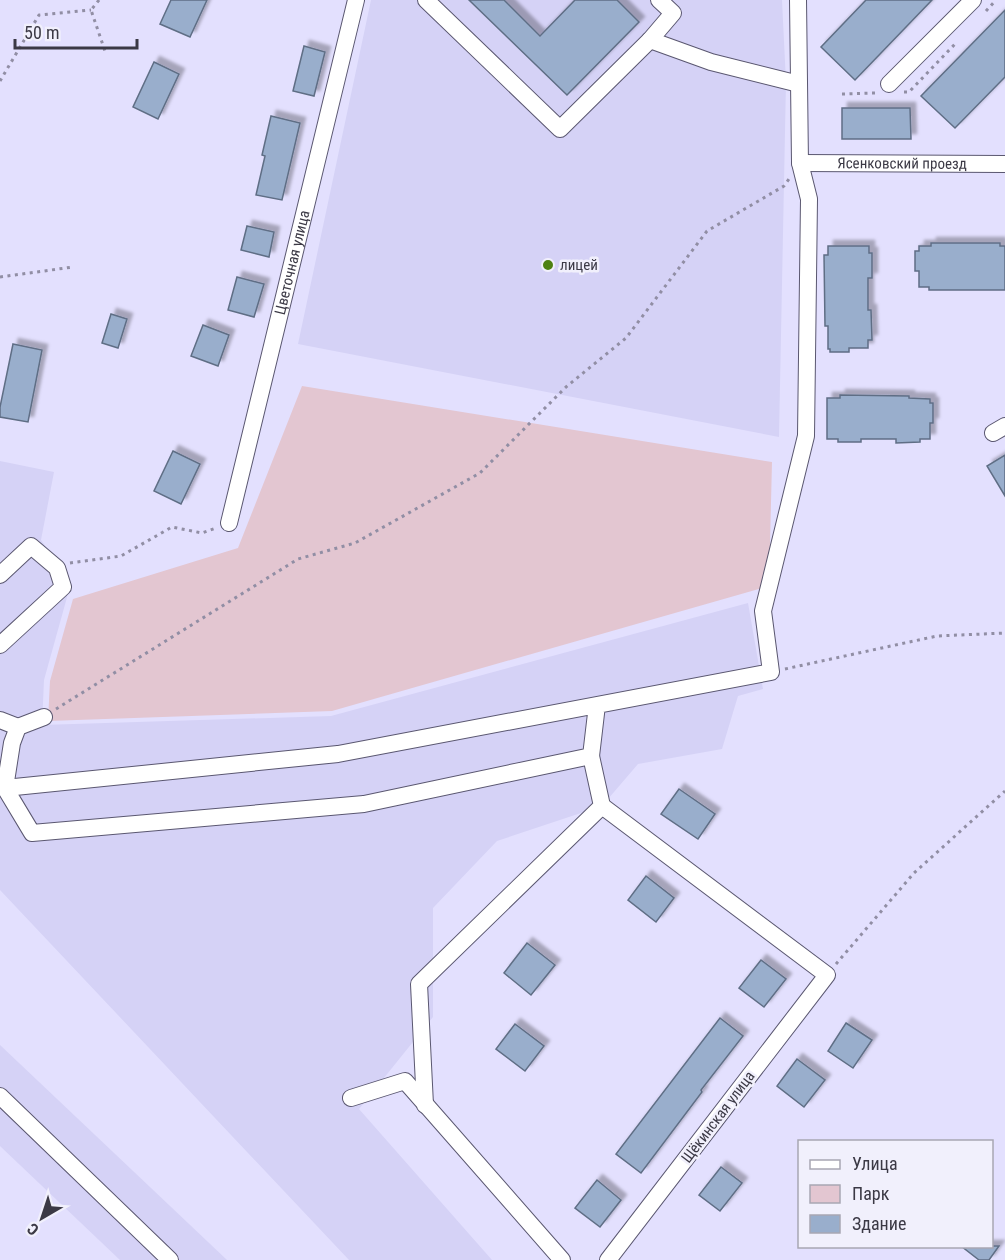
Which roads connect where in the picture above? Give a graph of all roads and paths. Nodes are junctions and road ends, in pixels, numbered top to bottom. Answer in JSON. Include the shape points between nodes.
{"nodes":[{"id":1,"x":99,"y":0,"type":"edge"},
{"id":2,"x":356,"y":0,"type":"edge"},
{"id":3,"x":426,"y":0,"type":"edge"},
{"id":4,"x":659,"y":0,"type":"edge"},
{"id":5,"x":798,"y":0,"type":"edge"},
{"id":6,"x":973,"y":0,"type":"edge"},
{"id":7,"x":92,"y":10,"type":"junction"},
{"id":8,"x":650,"y":40,"type":"junction"},
{"id":9,"x":106,"y":54,"type":"dead end"},
{"id":10,"x":0,"y":81,"type":"edge"},
{"id":11,"x":799,"y":84,"type":"junction"},
{"id":12,"x":889,"y":84,"type":"dead end"},
{"id":13,"x":800,"y":163,"type":"junction"},
{"id":14,"x":1005,"y":164,"type":"edge"},
{"id":15,"x":73,"y":267,"type":"dead end"},
{"id":16,"x":0,"y":277,"type":"edge"},
{"id":17,"x":229,"y":523,"type":"joint"},
{"id":18,"x":65,"y":564,"type":"dead end"},
{"id":19,"x":0,"y":575,"type":"edge"},
{"id":20,"x":1005,"y":633,"type":"edge"},
{"id":21,"x":0,"y":645,"type":"edge"},
{"id":22,"x":771,"y":672,"type":"junction"},
{"id":23,"x":597,"y":705,"type":"junction"},
{"id":24,"x":44,"y":717,"type":"joint"},
{"id":25,"x":0,"y":720,"type":"edge"},
{"id":26,"x":18,"y":727,"type":"junction"},
{"id":27,"x":591,"y":756,"type":"junction"},
{"id":28,"x":3,"y":786,"type":"edge"},
{"id":29,"x":1005,"y":791,"type":"edge"},
{"id":30,"x":602,"y":806,"type":"junction"},
{"id":31,"x":827,"y":975,"type":"junction"},
{"id":32,"x":0,"y":1096,"type":"edge"},
{"id":33,"x":351,"y":1098,"type":"dead end"},
{"id":34,"x":425,"y":1105,"type":"junction"},
{"id":35,"x":170,"y":1260,"type":"edge"},
{"id":36,"x":561,"y":1260,"type":"edge"},
{"id":37,"x":608,"y":1260,"type":"edge"}],
"edges":[{"from":1,"to":7,"type":"path"},
{"from":2,"to":17,"type":"street","name":"Цветочная улица"},
{"from":3,"to":8,"type":"street","via":[[560,129]]},
{"from":4,"to":8,"type":"street","via":[[673,13]]},
{"from":5,"to":11,"type":"street"},
{"from":6,"to":12,"type":"street"},
{"from":7,"to":9,"type":"path"},
{"from":7,"to":10,"type":"path","via":[[39,15]]},
{"from":8,"to":11,"type":"street","via":[[711,62]]},
{"from":11,"to":13,"type":"street"},
{"from":13,"to":14,"type":"street","name":"Ясенковский проезд"},
{"from":13,"to":22,"type":"street","via":[[809,199],[806,436],[763,611]]},
{"from":13,"to":24,"type":"path","via":[[784,186],[707,231],[626,338],[566,387],[480,473],[355,543],[298,559]]},
{"from":15,"to":16,"type":"path"},
{"from":17,"to":18,"type":"path","via":[[202,533],[172,527],[122,556]]},
{"from":19,"to":21,"type":"street","via":[[31,546],[57,568],[63,587]]},
{"from":20,"to":22,"type":"path","via":[[936,636]]},
{"from":22,"to":23,"type":"street"},
{"from":23,"to":27,"type":"street"},
{"from":23,"to":28,"type":"street","via":[[338,754]]},
{"from":24,"to":26,"type":"street"},
{"from":25,"to":26,"type":"street"},
{"from":26,"to":28,"type":"street"},
{"from":27,"to":28,"type":"street","via":[[364,804],[32,833]]},
{"from":27,"to":30,"type":"street"},
{"from":29,"to":31,"type":"path","via":[[914,873]]},
{"from":30,"to":31,"type":"street"},
{"from":30,"to":34,"type":"street","via":[[419,984]]},
{"from":31,"to":37,"type":"street","name":"Щёкинская улица"},
{"from":32,"to":35,"type":"street"},
{"from":33,"to":34,"type":"street","via":[[405,1081]]},
{"from":34,"to":36,"type":"street"}]}
